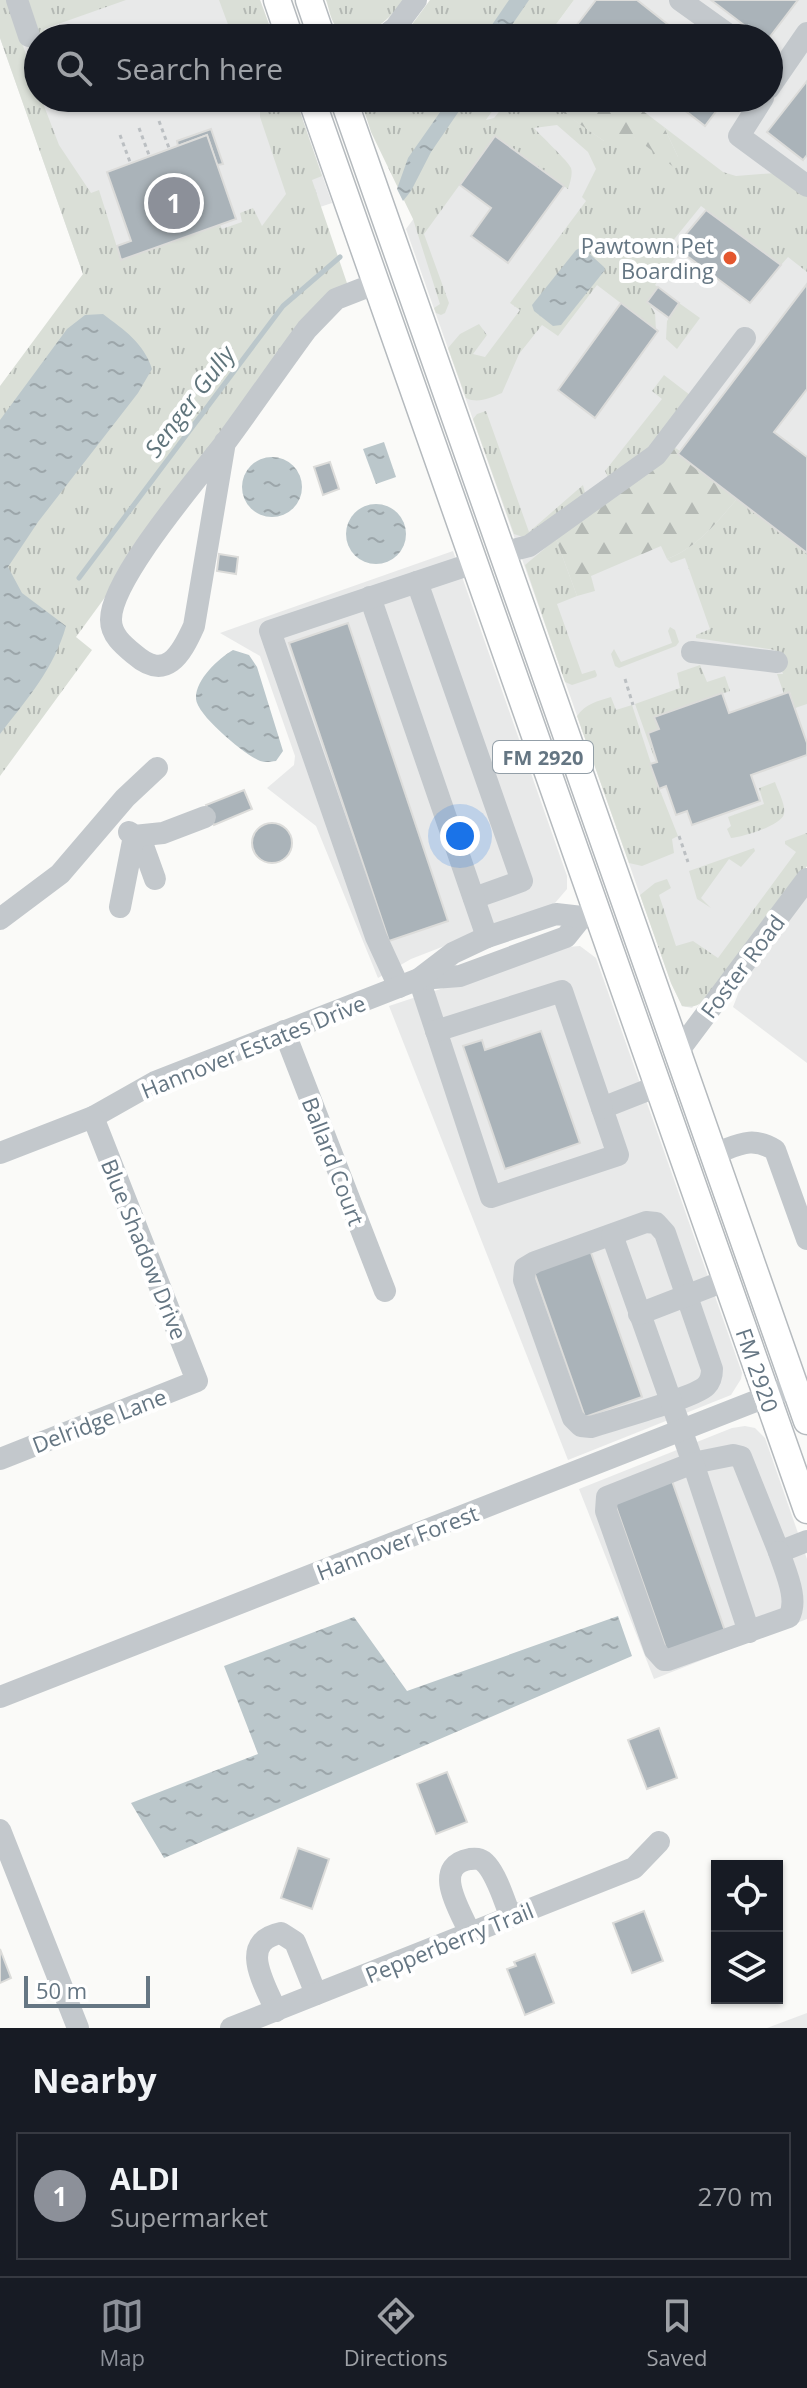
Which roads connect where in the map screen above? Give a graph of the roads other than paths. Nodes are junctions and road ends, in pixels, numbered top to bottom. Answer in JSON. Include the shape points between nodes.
{"nodes":[{"id":1,"x":17,"y":0,"type":"edge"},
{"id":2,"x":277,"y":0,"type":"edge"},
{"id":3,"x":309,"y":0,"type":"edge"},
{"id":4,"x":416,"y":0,"type":"edge"},
{"id":5,"x":680,"y":0,"type":"edge"},
{"id":6,"x":25,"y":24,"type":"edge"},
{"id":7,"x":285,"y":24,"type":"edge"},
{"id":8,"x":317,"y":24,"type":"edge"},
{"id":9,"x":398,"y":24,"type":"edge"},
{"id":10,"x":713,"y":24,"type":"edge"},
{"id":11,"x":807,"y":33,"type":"edge"},
{"id":12,"x":783,"y":62,"type":"edge"},
{"id":13,"x":316,"y":112,"type":"edge"},
{"id":14,"x":347,"y":112,"type":"edge"},
{"id":15,"x":754,"y":112,"type":"edge"},
{"id":16,"x":807,"y":186,"type":"edge"},
{"id":17,"x":377,"y":283,"type":"junction"},
{"id":18,"x":745,"y":338,"type":"dead end"},
{"id":19,"x":225,"y":442,"type":"junction"},
{"id":20,"x":502,"y":553,"type":"junction"},
{"id":21,"x":474,"y":563,"type":"junction"},
{"id":22,"x":417,"y":582,"type":"junction"},
{"id":23,"x":370,"y":597,"type":"junction"},
{"id":24,"x":692,"y":652,"type":"dead end"},
{"id":25,"x":777,"y":662,"type":"dead end"},
{"id":26,"x":157,"y":768,"type":"dead end"},
{"id":27,"x":111,"y":816,"type":"junction"},
{"id":28,"x":205,"y":817,"type":"dead end"},
{"id":29,"x":134,"y":836,"type":"junction"},
{"id":30,"x":155,"y":879,"type":"dead end"},
{"id":31,"x":803,"y":892,"type":"edge"},
{"id":32,"x":474,"y":898,"type":"junction"},
{"id":33,"x":120,"y":907,"type":"dead end"},
{"id":34,"x":589,"y":913,"type":"junction"},
{"id":35,"x":0,"y":919,"type":"edge"},
{"id":36,"x":487,"y":937,"type":"junction"},
{"id":37,"x":409,"y":983,"type":"junction"},
{"id":38,"x":284,"y":1031,"type":"junction"},
{"id":39,"x":436,"y":1031,"type":"junction"},
{"id":40,"x":677,"y":1053,"type":"junction"},
{"id":41,"x":658,"y":1086,"type":"junction"},
{"id":42,"x":602,"y":1108,"type":"junction"},
{"id":43,"x":93,"y":1117,"type":"junction"},
{"id":44,"x":0,"y":1153,"type":"edge"},
{"id":45,"x":713,"y":1154,"type":"junction"},
{"id":46,"x":612,"y":1235,"type":"junction"},
{"id":47,"x":807,"y":1239,"type":"edge"},
{"id":48,"x":727,"y":1280,"type":"junction"},
{"id":49,"x":385,"y":1291,"type":"dead end"},
{"id":50,"x":687,"y":1297,"type":"junction"},
{"id":51,"x":639,"y":1314,"type":"junction"},
{"id":52,"x":197,"y":1381,"type":"joint"},
{"id":53,"x":794,"y":1386,"type":"junction"},
{"id":54,"x":768,"y":1397,"type":"junction"},
{"id":55,"x":670,"y":1401,"type":"junction"},
{"id":56,"x":807,"y":1421,"type":"edge"},
{"id":57,"x":680,"y":1431,"type":"junction"},
{"id":58,"x":0,"y":1459,"type":"edge"},
{"id":59,"x":693,"y":1463,"type":"junction"},
{"id":60,"x":807,"y":1510,"type":"edge"},
{"id":61,"x":807,"y":1541,"type":"edge"},
{"id":62,"x":779,"y":1552,"type":"junction"},
{"id":63,"x":749,"y":1632,"type":"junction"},
{"id":64,"x":0,"y":1697,"type":"edge"},
{"id":65,"x":0,"y":1830,"type":"edge"},
{"id":66,"x":659,"y":1842,"type":"dead end"},
{"id":67,"x":511,"y":1917,"type":"junction"},
{"id":68,"x":470,"y":1933,"type":"junction"},
{"id":69,"x":316,"y":1994,"type":"junction"},
{"id":70,"x":276,"y":2011,"type":"junction"},
{"id":71,"x":78,"y":2028,"type":"edge"},
{"id":72,"x":231,"y":2028,"type":"edge"}],
"edges":[{"from":1,"to":6,"type":"street"},
{"from":2,"to":7,"type":"main road"},
{"from":3,"to":8,"type":"main road"},
{"from":4,"to":9,"type":"street"},
{"from":5,"to":10,"type":"street"},
{"from":11,"to":12,"type":"street"},
{"from":13,"to":17,"type":"main road","name":"FM 2920","number":"FM 2920"},
{"from":14,"to":20,"type":"main road","name":"FM 2920","number":"FM 2920"},
{"from":15,"to":16,"type":"street","via":[[739,136]]},
{"from":17,"to":19,"type":"street","via":[[336,299],[307,329]]},
{"from":17,"to":21,"type":"main road","name":"FM 2920","number":"FM 2920"},
{"from":18,"to":20,"type":"street","via":[[656,455],[529,546]]},
{"from":19,"to":19,"type":"street","via":[[146,546],[113,605],[112,630],[145,664],[172,662],[194,626]]},
{"from":20,"to":40,"type":"main road","name":"FM 2920","number":"FM 2920"},
{"from":21,"to":22,"type":"street"},
{"from":21,"to":34,"type":"main road","name":"FM 2920","number":"FM 2920"},
{"from":22,"to":23,"type":"street"},
{"from":22,"to":32,"type":"street","via":[[522,881]]},
{"from":23,"to":32,"type":"street"},
{"from":23,"to":37,"type":"street","via":[[270,631],[376,937]]},
{"from":24,"to":25,"type":"street"},
{"from":26,"to":27,"type":"street"},
{"from":27,"to":29,"type":"street"},
{"from":27,"to":35,"type":"street","via":[[60,874]]},
{"from":28,"to":29,"type":"street","via":[[163,833]]},
{"from":29,"to":30,"type":"street","via":[[142,843]]},
{"from":29,"to":33,"type":"street"},
{"from":31,"to":40,"type":"street","name":"Foster Road"},
{"from":32,"to":36,"type":"street"},
{"from":34,"to":36,"type":"street","name":"Hannover Estates Drive","via":[[556,914]]},
{"from":34,"to":37,"type":"street","name":"Hannover Estates Drive","via":[[566,937],[460,976]]},
{"from":34,"to":41,"type":"main road","name":"FM 2920","number":"FM 2920"},
{"from":36,"to":37,"type":"street","name":"Hannover Estates Drive"},
{"from":37,"to":38,"type":"street","name":"Hannover Estates Drive"},
{"from":37,"to":39,"type":"street"},
{"from":38,"to":43,"type":"street","name":"Hannover Estates Drive","via":[[155,1082]]},
{"from":38,"to":49,"type":"street","name":"Ballard Court"},
{"from":39,"to":42,"type":"street","via":[[562,991]]},
{"from":39,"to":42,"type":"street","via":[[491,1197],[618,1155]]},
{"from":40,"to":45,"type":"main road","name":"FM 2920","number":"FM 2920"},
{"from":41,"to":42,"type":"street"},
{"from":41,"to":48,"type":"main road","name":"FM 2920","number":"FM 2920"},
{"from":43,"to":44,"type":"street","name":"Hannover Estates Drive"},
{"from":43,"to":52,"type":"street","name":"Blue Shadow Drive"},
{"from":45,"to":47,"type":"street","via":[[748,1142],[775,1150]]},
{"from":45,"to":53,"type":"main road","name":"FM 2920","number":"FM 2920"},
{"from":46,"to":50,"type":"street","via":[[656,1223],[665,1233]]},
{"from":46,"to":51,"type":"street"},
{"from":46,"to":55,"type":"street","via":[[535,1262],[525,1268],[524,1280],[573,1418],[581,1426]]},
{"from":48,"to":50,"type":"street"},
{"from":48,"to":54,"type":"main road","name":"FM 2920","number":"FM 2920"},
{"from":50,"to":51,"type":"street"},
{"from":50,"to":55,"type":"street","via":[[712,1377],[705,1388]]},
{"from":51,"to":55,"type":"street"},
{"from":52,"to":58,"type":"street","name":"Delridge Lane"},
{"from":53,"to":54,"type":"street","name":"Hannover Forest"},
{"from":53,"to":56,"type":"main road","name":"FM 2920","number":"FM 2920"},
{"from":54,"to":57,"type":"street","name":"Hannover Forest"},
{"from":54,"to":60,"type":"main road","name":"FM 2920","number":"FM 2920"},
{"from":55,"to":57,"type":"street"},
{"from":57,"to":59,"type":"street"},
{"from":57,"to":64,"type":"street","name":"Hannover Forest"},
{"from":59,"to":62,"type":"street","via":[[741,1457]]},
{"from":59,"to":63,"type":"street"},
{"from":59,"to":63,"type":"street","via":[[614,1492],[607,1497],[606,1511],[659,1657],[668,1660]]},
{"from":61,"to":62,"type":"street"},
{"from":62,"to":63,"type":"street","via":[[793,1600],[791,1613]]},
{"from":65,"to":71,"type":"street"},
{"from":66,"to":67,"type":"street","name":"Pepperberry Trail","via":[[634,1868]]},
{"from":67,"to":68,"type":"street","name":"Pepperberry Trail"},
{"from":67,"to":68,"type":"street","via":[[490,1868],[484,1861],[465,1860],[449,1876]]},
{"from":68,"to":69,"type":"street","name":"Pepperberry Trail"},
{"from":69,"to":70,"type":"street","name":"Pepperberry Trail"},
{"from":69,"to":70,"type":"street","via":[[295,1942],[281,1933],[270,1936],[256,1953]]},
{"from":70,"to":72,"type":"street","name":"Pepperberry Trail"}]}
